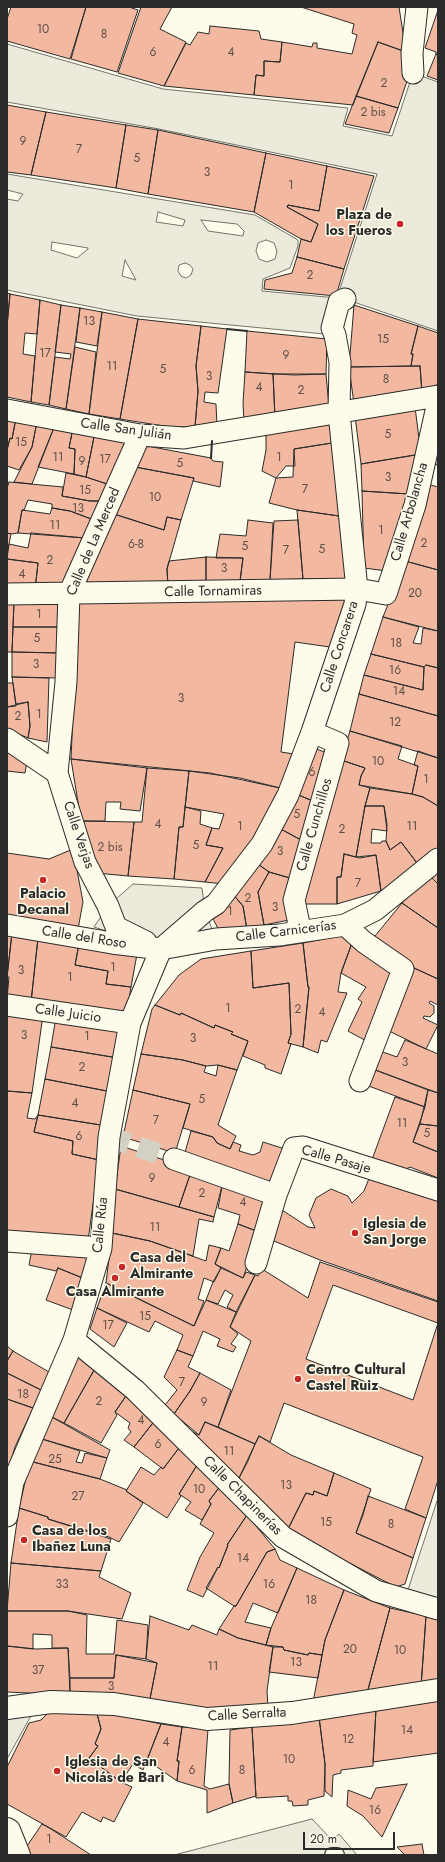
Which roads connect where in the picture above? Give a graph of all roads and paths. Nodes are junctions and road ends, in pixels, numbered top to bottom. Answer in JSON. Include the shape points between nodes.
{"nodes":[{"id":1,"x":417,"y":7,"type":"edge"},
{"id":2,"x":413,"y":73,"type":"dead end"},
{"id":3,"x":345,"y":299,"type":"dead end"},
{"id":4,"x":438,"y":396,"type":"edge"},
{"id":5,"x":438,"y":402,"type":"edge"},
{"id":6,"x":7,"y":410,"type":"edge"},
{"id":7,"x":339,"y":413,"type":"junction"},
{"id":8,"x":140,"y":435,"type":"junction"},
{"id":9,"x":357,"y":589,"type":"junction"},
{"id":10,"x":7,"y":594,"type":"edge"},
{"id":11,"x":69,"y":594,"type":"junction"},
{"id":12,"x":312,"y":732,"type":"junction"},
{"id":13,"x":7,"y":739,"type":"edge"},
{"id":14,"x":57,"y":773,"type":"junction"},
{"id":15,"x":438,"y":859,"type":"edge"},
{"id":16,"x":7,"y":925,"type":"edge"},
{"id":17,"x":345,"y":925,"type":"junction"},
{"id":18,"x":293,"y":933,"type":"junction"},
{"id":19,"x":161,"y":949,"type":"junction"},
{"id":20,"x":7,"y":1005,"type":"edge"},
{"id":21,"x":130,"y":1023,"type":"junction"},
{"id":22,"x":360,"y":1082,"type":"dead end"},
{"id":23,"x":174,"y":1158,"type":"tunnel mouth"},
{"id":24,"x":438,"y":1190,"type":"edge"},
{"id":25,"x":276,"y":1195,"type":"junction"},
{"id":26,"x":7,"y":1241,"type":"edge"},
{"id":27,"x":101,"y":1248,"type":"junction"},
{"id":28,"x":256,"y":1262,"type":"dead end"},
{"id":29,"x":74,"y":1340,"type":"junction"},
{"id":30,"x":7,"y":1516,"type":"edge"},
{"id":31,"x":438,"y":1609,"type":"edge"},
{"id":32,"x":438,"y":1690,"type":"edge"},
{"id":33,"x":7,"y":1708,"type":"edge"},
{"id":34,"x":7,"y":1829,"type":"edge"},
{"id":35,"x":18,"y":1852,"type":"edge"},
{"id":36,"x":332,"y":1855,"type":"edge"},
{"id":37,"x":337,"y":1855,"type":"edge"}],
"edges":[{"from":1,"to":2,"type":"street","via":[[412,53]]},
{"from":3,"to":7,"type":"street","name":"Calle Concarera","via":[[339,302],[332,328],[340,362]]},
{"from":4,"to":7,"type":"street"},
{"from":5,"to":9,"type":"street","name":"Calle Arbolancha","via":[[415,505],[386,594]]},
{"from":6,"to":8,"type":"street","name":"Calle San Julián"},
{"from":7,"to":8,"type":"street","name":"Calle San Julián","via":[[184,438]]},
{"from":7,"to":9,"type":"street","name":"Calle Concarera"},
{"from":8,"to":11,"type":"street","name":"Calle de La Merced"},
{"from":9,"to":11,"type":"street","name":"Calle Tornamiras"},
{"from":9,"to":12,"type":"street","name":"Calle Concarera","via":[[356,604]]},
{"from":10,"to":11,"type":"street","name":"Calle Tornamiras"},
{"from":11,"to":14,"type":"street","name":"Calle de La Merced","via":[[66,682]]},
{"from":12,"to":18,"type":"street","name":"Calle Cunchillos","via":[[338,743],[294,900],[299,924]]},
{"from":12,"to":19,"type":"street","name":"Calle Concarera","via":[[288,794],[262,844],[216,904]]},
{"from":13,"to":14,"type":"street"},
{"from":14,"to":19,"type":"street","name":"Calle Verjas","via":[[85,862],[116,927]]},
{"from":15,"to":17,"type":"street","name":"Calle Carnicerías","via":[[375,910]]},
{"from":16,"to":19,"type":"street","name":"Calle del Roso"},
{"from":17,"to":18,"type":"street","name":"Calle Carnicerías"},
{"from":17,"to":22,"type":"street","via":[[364,942],[404,969]]},
{"from":18,"to":19,"type":"street","name":"Calle Carnicerías","via":[[216,939]]},
{"from":19,"to":21,"type":"street","name":"Calle Rúa"},
{"from":20,"to":21,"type":"street","name":"Calle Juicio"},
{"from":21,"to":27,"type":"street","name":"Calle Rúa","via":[[109,1137]]},
{"from":23,"to":25,"type":"street"},
{"from":24,"to":25,"type":"street","name":"Calle Pasaje","via":[[303,1147],[294,1148]]},
{"from":25,"to":28,"type":"street"},
{"from":26,"to":27,"type":"street"},
{"from":27,"to":29,"type":"street","name":"Calle Rúa"},
{"from":29,"to":30,"type":"street","name":"Calle Rúa","via":[[13,1482]]},
{"from":29,"to":31,"type":"street","name":"Calle Chapinerías","via":[[135,1390],[283,1537],[376,1591]]},
{"from":32,"to":33,"type":"street","name":"Calle Serralta","via":[[292,1713],[206,1719],[114,1704],[51,1702]]},
{"from":34,"to":35,"type":"street"},
{"from":36,"to":37,"type":"lane"}]}
